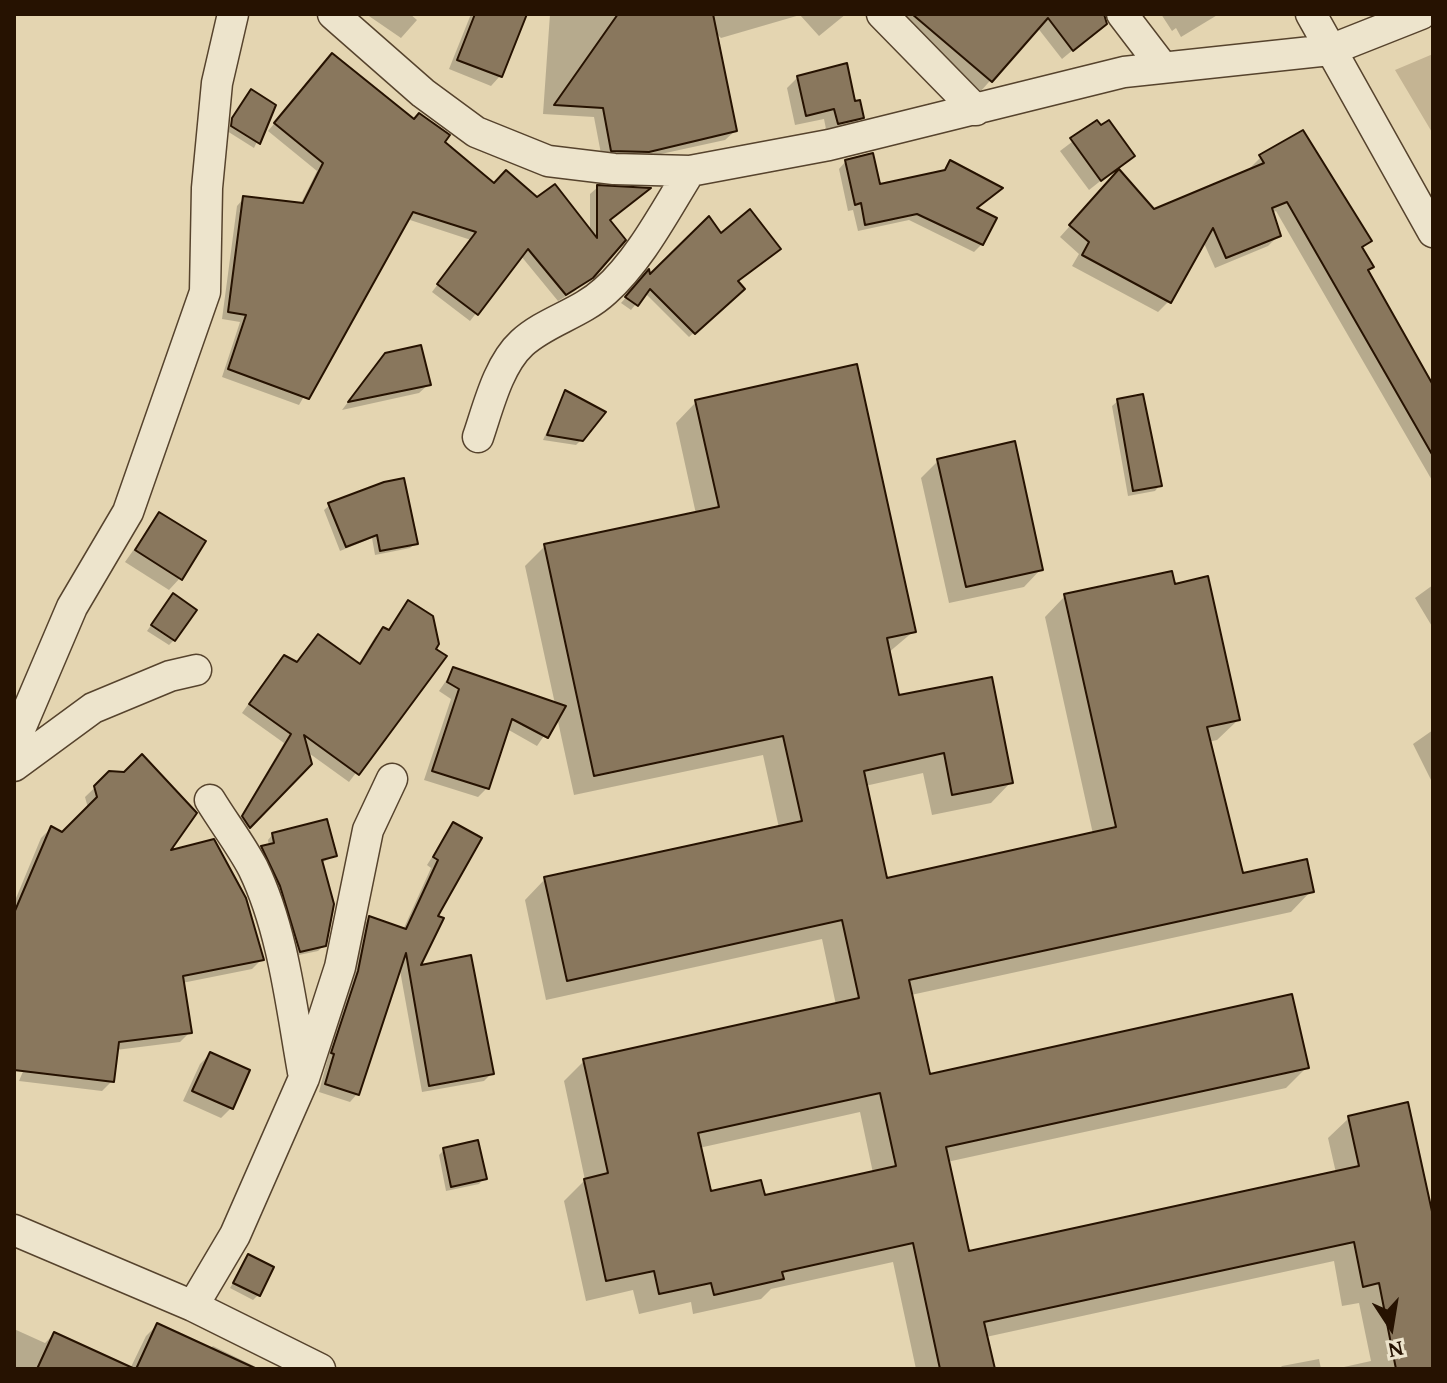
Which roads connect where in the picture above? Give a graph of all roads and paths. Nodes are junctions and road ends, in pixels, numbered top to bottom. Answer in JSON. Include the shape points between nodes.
{"nodes":[{"id":1,"x":233,"y":14,"type":"edge"},
{"id":2,"x":333,"y":14,"type":"edge"},
{"id":3,"x":882,"y":14,"type":"edge"},
{"id":4,"x":1122,"y":14,"type":"edge"},
{"id":5,"x":1311,"y":14,"type":"edge"},
{"id":6,"x":1421,"y":14,"type":"edge"},
{"id":7,"x":1330,"y":50,"type":"junction"},
{"id":8,"x":1161,"y":65,"type":"junction"},
{"id":9,"x":976,"y":110,"type":"junction"},
{"id":10,"x":690,"y":171,"type":"junction"},
{"id":11,"x":1433,"y":232,"type":"edge"},
{"id":12,"x":478,"y":437,"type":"dead end"},
{"id":13,"x":196,"y":670,"type":"dead end"},
{"id":14,"x":14,"y":743,"type":"edge"},
{"id":15,"x":14,"y":766,"type":"edge"},
{"id":16,"x":392,"y":779,"type":"dead end"},
{"id":17,"x":210,"y":800,"type":"dead end"},
{"id":18,"x":304,"y":1078,"type":"junction"},
{"id":19,"x":14,"y":1230,"type":"edge"},
{"id":20,"x":193,"y":1306,"type":"junction"},
{"id":21,"x":320,"y":1369,"type":"edge"}],
"edges":[{"from":1,"to":14,"type":"street","via":[[217,83],[205,292],[128,512],[72,607]]},
{"from":2,"to":10,"type":"street","via":[[476,132],[548,161]]},
{"from":3,"to":9,"type":"street"},
{"from":4,"to":8,"type":"street"},
{"from":5,"to":7,"type":"street"},
{"from":6,"to":7,"type":"street"},
{"from":7,"to":8,"type":"street"},
{"from":7,"to":11,"type":"street"},
{"from":8,"to":9,"type":"street"},
{"from":9,"to":10,"type":"street"},
{"from":10,"to":12,"type":"street","via":[[607,290],[521,344],[492,395]]},
{"from":13,"to":15,"type":"street","via":[[93,708]]},
{"from":16,"to":18,"type":"street","via":[[368,830],[340,967]]},
{"from":17,"to":18,"type":"street","via":[[252,868],[270,912]]},
{"from":18,"to":20,"type":"street","via":[[235,1235]]},
{"from":19,"to":20,"type":"street"},
{"from":20,"to":21,"type":"street"}]}
